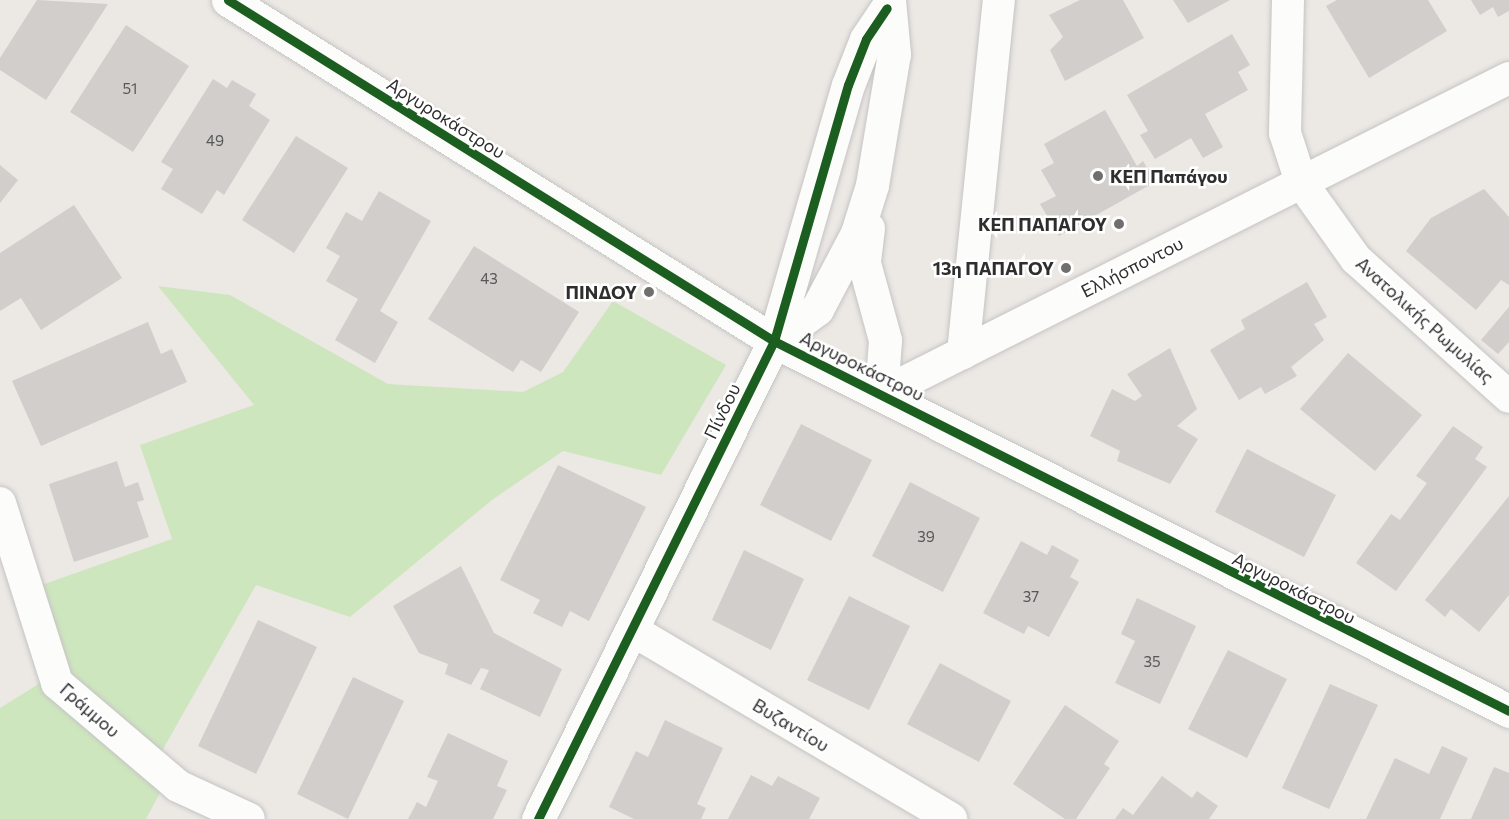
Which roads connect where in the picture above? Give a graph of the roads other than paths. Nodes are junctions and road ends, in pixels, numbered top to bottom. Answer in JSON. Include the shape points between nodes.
{"nodes":[{"id":1,"x":228,"y":0,"type":"edge"},
{"id":2,"x":999,"y":0,"type":"edge"},
{"id":3,"x":1288,"y":0,"type":"edge"},
{"id":4,"x":888,"y":4,"type":"edge"},
{"id":5,"x":1509,"y":78,"type":"edge"},
{"id":6,"x":1301,"y":182,"type":"junction"},
{"id":7,"x":872,"y":185,"type":"junction"},
{"id":8,"x":774,"y":341,"type":"junction"},
{"id":9,"x":963,"y":353,"type":"junction"},
{"id":10,"x":881,"y":394,"type":"junction"},
{"id":11,"x":1509,"y":397,"type":"edge"},
{"id":12,"x":0,"y":503,"type":"edge"},
{"id":13,"x":632,"y":630,"type":"junction"},
{"id":14,"x":1509,"y":711,"type":"edge"},
{"id":15,"x":249,"y":819,"type":"edge"},
{"id":16,"x":538,"y":819,"type":"edge"},
{"id":17,"x":951,"y":819,"type":"edge"}],
"edges":[{"from":1,"to":8,"type":"street","name":"Αργυροκάστρου"},
{"from":2,"to":9,"type":"street"},
{"from":3,"to":6,"type":"street","via":[[1285,133]]},
{"from":4,"to":7,"type":"street","name":"Πίνδου","via":[[894,54]]},
{"from":4,"to":8,"type":"street","name":"Πίνδου","via":[[866,39],[849,85]]},
{"from":5,"to":6,"type":"street","name":"Ελλήσποντου"},
{"from":6,"to":9,"type":"street","name":"Ελλήσποντου"},
{"from":6,"to":11,"type":"street","name":"Ανατολικής Ρωμυλίας","via":[[1356,259]]},
{"from":7,"to":8,"type":"street","name":"Πίνδου","via":[[837,280],[796,330]]},
{"from":7,"to":10,"type":"street","via":[[864,263],[885,340]]},
{"from":8,"to":10,"type":"street","name":"Αργυροκάστρου"},
{"from":8,"to":13,"type":"street","name":"Πίνδου"},
{"from":9,"to":10,"type":"street","name":"Ελλήσποντου"},
{"from":10,"to":14,"type":"street","name":"Αργυροκάστρου"},
{"from":12,"to":15,"type":"street","name":"Γράμμου","via":[[57,683],[178,786]]},
{"from":13,"to":16,"type":"street","name":"Πίνδου"},
{"from":13,"to":17,"type":"street","name":"Βυζαντίου"}]}
